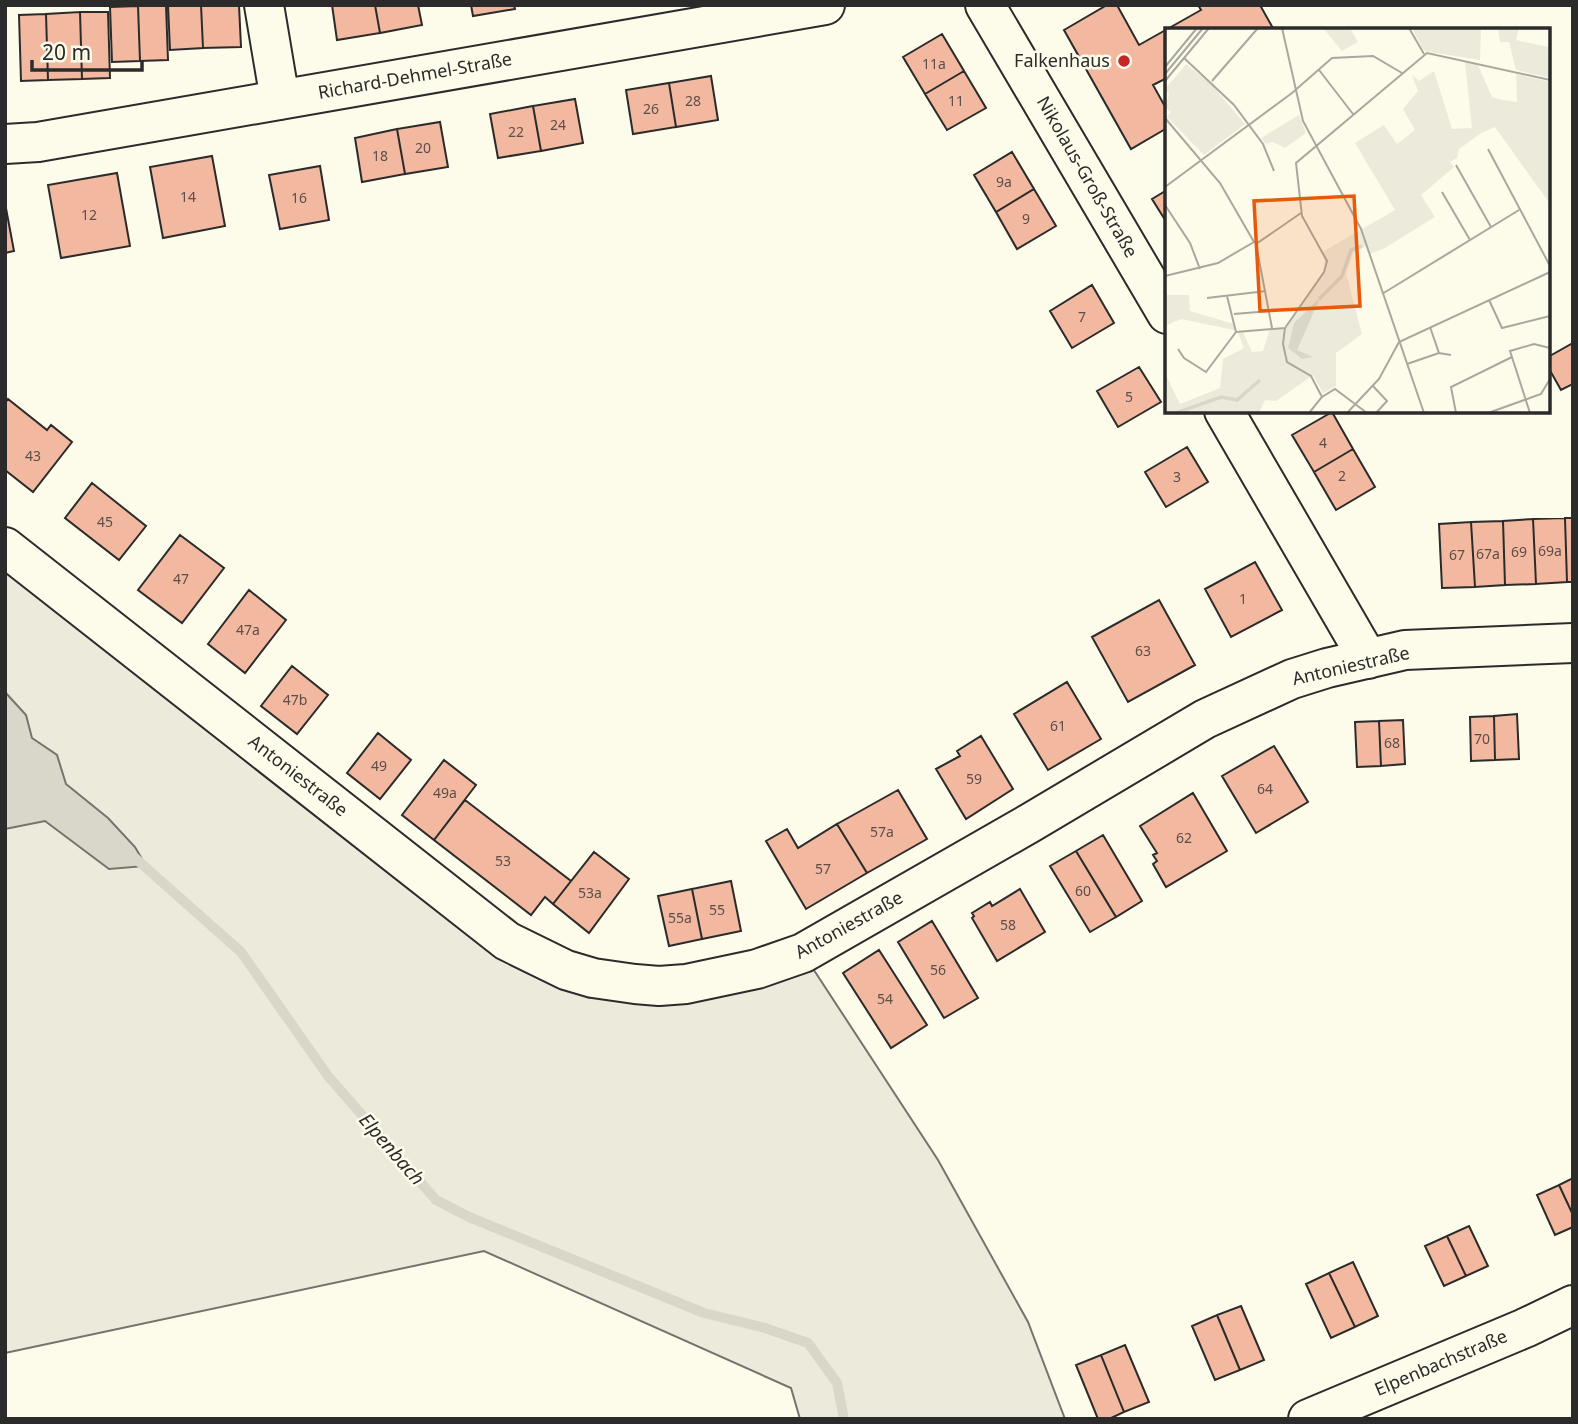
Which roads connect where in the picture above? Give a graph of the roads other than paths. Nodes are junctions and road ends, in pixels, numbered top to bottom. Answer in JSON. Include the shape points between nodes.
{"nodes":[{"id":1,"x":264,"y":5,"type":"edge"},
{"id":2,"x":825,"y":5,"type":"edge"},
{"id":3,"x":985,"y":5,"type":"edge"},
{"id":4,"x":280,"y":100,"type":"junction"},
{"id":5,"x":5,"y":144,"type":"edge"},
{"id":6,"x":1165,"y":311,"type":"edge"},
{"id":7,"x":1225,"y":413,"type":"edge"},
{"id":8,"x":5,"y":547,"type":"edge"},
{"id":9,"x":1573,"y":643,"type":"edge"},
{"id":10,"x":1368,"y":659,"type":"junction"},
{"id":11,"x":1573,"y":1305,"type":"edge"},
{"id":12,"x":1308,"y":1419,"type":"edge"}],
"edges":[{"from":1,"to":4,"type":"street"},
{"from":2,"to":4,"type":"street","name":"Richard-Dehmel-Straße"},
{"from":3,"to":6,"type":"street","name":"Nikolaus-Groß-Straße"},
{"from":4,"to":5,"type":"street","name":"Richard-Dehmel-Straße"},
{"from":7,"to":10,"type":"street"},
{"from":8,"to":10,"type":"street","name":"Antoniestraße","via":[[507,941],[566,970],[614,982],[659,986],[709,981],[803,953],[1205,719],[1292,678]]},
{"from":9,"to":10,"type":"street","name":"Antoniestraße","via":[[1405,650]]},
{"from":11,"to":12,"type":"street","name":"Elpenbachstraße"}]}
